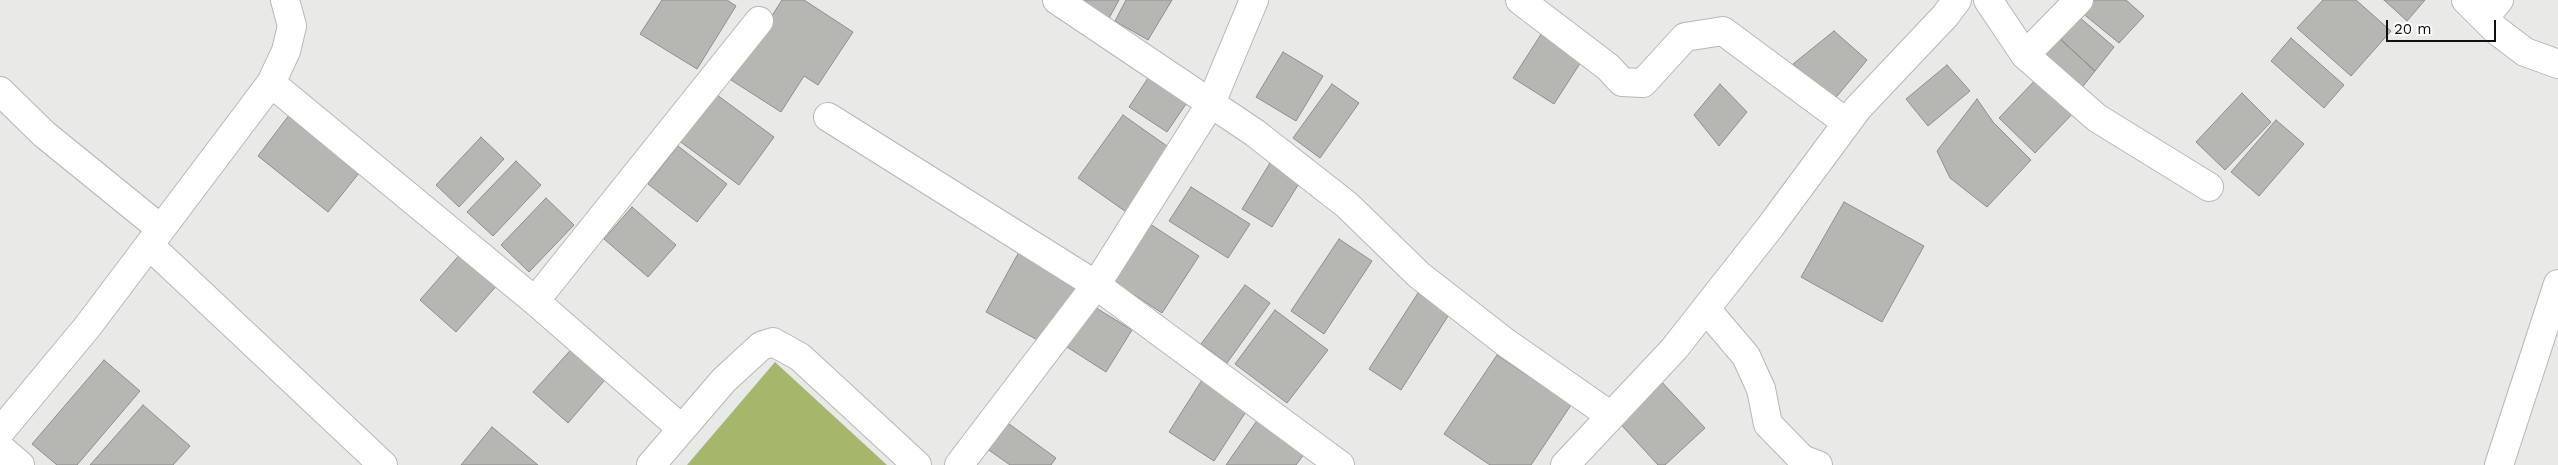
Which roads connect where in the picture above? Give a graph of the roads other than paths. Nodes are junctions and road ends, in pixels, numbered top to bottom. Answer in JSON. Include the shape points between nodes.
{"nodes":[{"id":1,"x":285,"y":0,"type":"edge"},
{"id":2,"x":1057,"y":0,"type":"edge"},
{"id":3,"x":1254,"y":0,"type":"edge"},
{"id":4,"x":1520,"y":0,"type":"edge"},
{"id":5,"x":1957,"y":0,"type":"edge"},
{"id":6,"x":1988,"y":0,"type":"edge"},
{"id":7,"x":2079,"y":0,"type":"edge"},
{"id":8,"x":2483,"y":6,"type":"edge"},
{"id":9,"x":759,"y":21,"type":"dead end"},
{"id":10,"x":2026,"y":55,"type":"junction"},
{"id":11,"x":2558,"y":64,"type":"edge"},
{"id":12,"x":271,"y":83,"type":"junction"},
{"id":13,"x":0,"y":91,"type":"edge"},
{"id":14,"x":1211,"y":103,"type":"junction"},
{"id":15,"x":828,"y":116,"type":"dead end"},
{"id":16,"x":1847,"y":123,"type":"junction"},
{"id":17,"x":2209,"y":187,"type":"dead end"},
{"id":18,"x":155,"y":237,"type":"junction"},
{"id":19,"x":2558,"y":284,"type":"edge"},
{"id":20,"x":1096,"y":285,"type":"junction"},
{"id":21,"x":535,"y":300,"type":"junction"},
{"id":22,"x":1706,"y":308,"type":"junction"},
{"id":23,"x":1611,"y":416,"type":"junction"},
{"id":24,"x":682,"y":429,"type":"junction"},
{"id":25,"x":0,"y":432,"type":"edge"},
{"id":26,"x":0,"y":448,"type":"edge"},
{"id":27,"x":1806,"y":463,"type":"edge"},
{"id":28,"x":20,"y":465,"type":"edge"},
{"id":29,"x":383,"y":465,"type":"edge"},
{"id":30,"x":650,"y":465,"type":"edge"},
{"id":31,"x":917,"y":465,"type":"edge"},
{"id":32,"x":959,"y":465,"type":"edge"},
{"id":33,"x":1340,"y":465,"type":"edge"},
{"id":34,"x":1565,"y":465,"type":"edge"},
{"id":35,"x":2499,"y":465,"type":"edge"}],
"edges":[{"from":1,"to":12,"type":"street","via":[[292,26],[286,51]]},
{"from":2,"to":14,"type":"street"},
{"from":3,"to":14,"type":"street"},
{"from":4,"to":16,"type":"street","via":[[1608,67],[1622,82],[1643,84],[1685,37],[1723,31]]},
{"from":5,"to":16,"type":"street"},
{"from":6,"to":10,"type":"street"},
{"from":7,"to":10,"type":"street"},
{"from":8,"to":11,"type":"street","via":[[2525,52]]},
{"from":9,"to":21,"type":"street"},
{"from":10,"to":17,"type":"street","via":[[2097,118]]},
{"from":12,"to":18,"type":"street"},
{"from":12,"to":21,"type":"street"},
{"from":13,"to":18,"type":"street"},
{"from":14,"to":20,"type":"street"},
{"from":14,"to":23,"type":"street","via":[[1347,205],[1419,275],[1497,336]]},
{"from":15,"to":20,"type":"street"},
{"from":16,"to":22,"type":"street"},
{"from":18,"to":25,"type":"street","via":[[88,326]]},
{"from":18,"to":29,"type":"street"},
{"from":19,"to":35,"type":"street"},
{"from":20,"to":32,"type":"street"},
{"from":20,"to":33,"type":"street"},
{"from":21,"to":24,"type":"street"},
{"from":22,"to":23,"type":"street","via":[[1674,349]]},
{"from":22,"to":27,"type":"street","via":[[1746,356],[1761,389],[1768,424]]},
{"from":23,"to":34,"type":"street"},
{"from":24,"to":30,"type":"street"},
{"from":24,"to":31,"type":"street","via":[[730,375],[761,346],[774,342],[800,357]]},
{"from":26,"to":28,"type":"street"}]}
